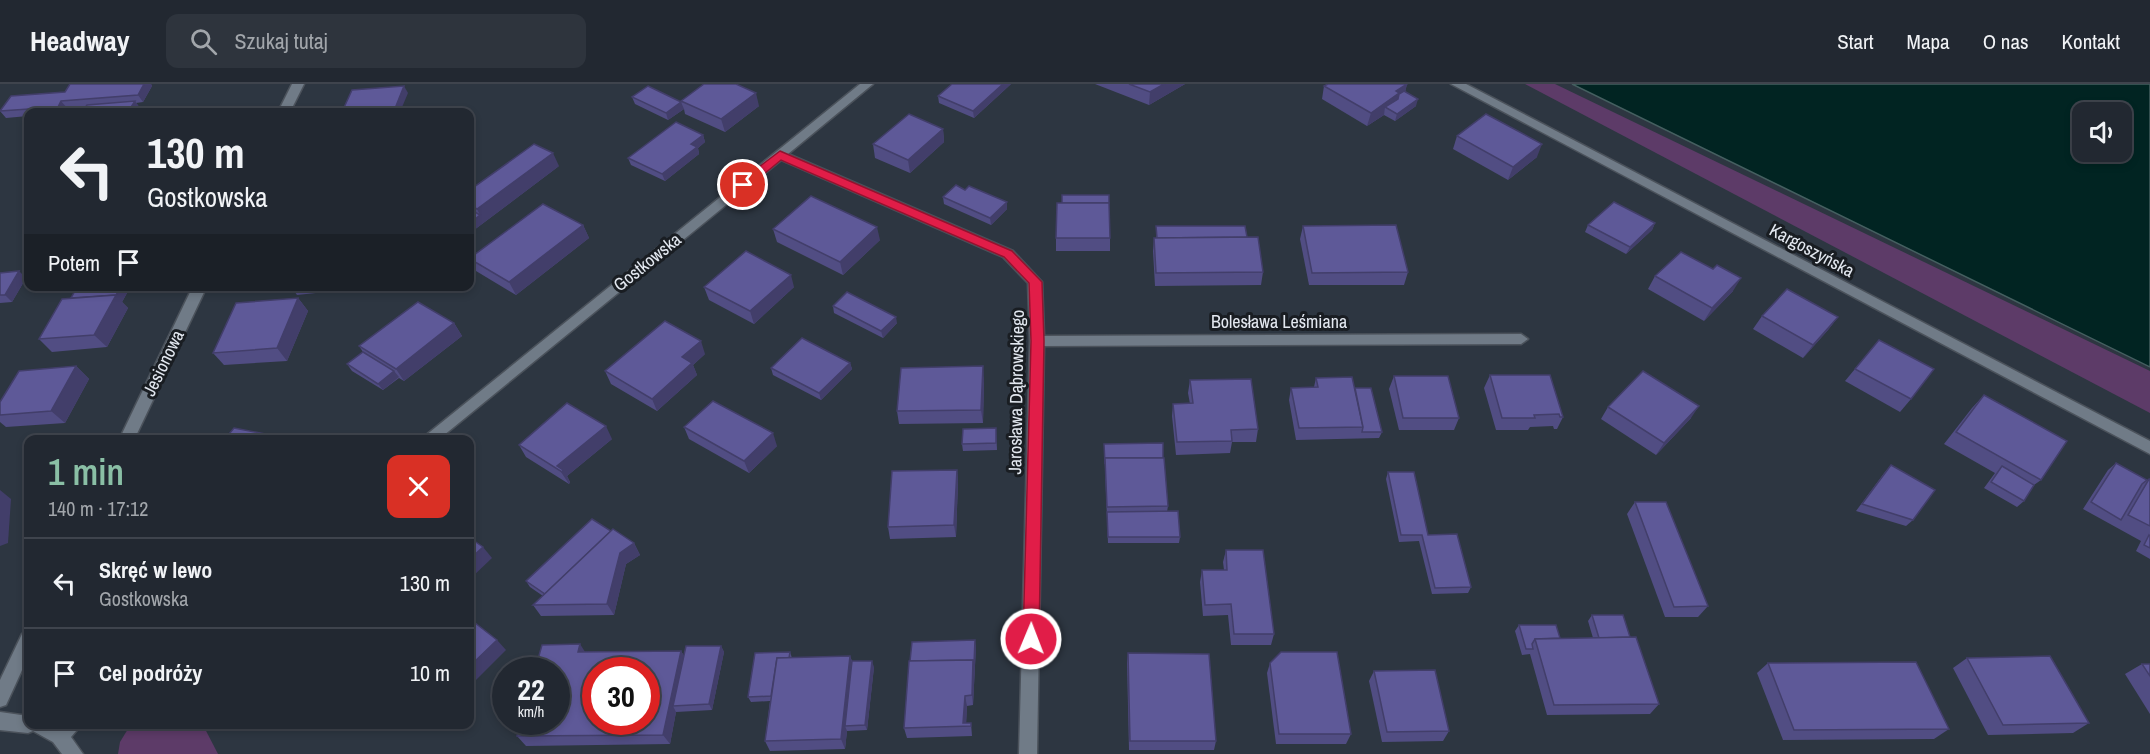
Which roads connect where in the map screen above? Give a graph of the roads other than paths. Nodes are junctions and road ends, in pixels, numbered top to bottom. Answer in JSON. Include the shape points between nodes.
{"nodes":[{"id":1,"x":298,"y":84,"type":"edge"},
{"id":2,"x":867,"y":84,"type":"edge"},
{"id":3,"x":1457,"y":84,"type":"edge"},
{"id":4,"x":286,"y":108,"type":"edge"},
{"id":5,"x":780,"y":155,"type":"junction"},
{"id":6,"x":198,"y":291,"type":"edge"},
{"id":7,"x":1521,"y":339,"type":"dead end"},
{"id":8,"x":1037,"y":341,"type":"junction"},
{"id":9,"x":128,"y":435,"type":"edge"},
{"id":10,"x":433,"y":435,"type":"edge"},
{"id":11,"x":2150,"y":448,"type":"edge"},
{"id":12,"x":24,"y":648,"type":"edge"},
{"id":13,"x":0,"y":699,"type":"edge"},
{"id":14,"x":0,"y":721,"type":"edge"},
{"id":15,"x":24,"y":724,"type":"edge"},
{"id":16,"x":46,"y":729,"type":"edge"},
{"id":17,"x":67,"y":729,"type":"edge"},
{"id":18,"x":58,"y":736,"type":"junction"},
{"id":19,"x":74,"y":754,"type":"edge"},
{"id":20,"x":1028,"y":754,"type":"edge"}],
"edges":[{"from":1,"to":4,"type":"street"},
{"from":2,"to":5,"type":"street","name":"Gostkowska"},
{"from":3,"to":11,"type":"street","name":"Kargoszyńska"},
{"from":5,"to":8,"type":"street","name":"Jarosława Dąbrowskiego","via":[[1008,254],[1035,282]]},
{"from":5,"to":10,"type":"street","name":"Gostkowska"},
{"from":6,"to":9,"type":"street","name":"Jesionowa"},
{"from":7,"to":8,"type":"street","name":"Bolesława Leśmiana"},
{"from":8,"to":20,"type":"street","name":"Jarosława Dąbrowskiego"},
{"from":12,"to":13,"type":"street"},
{"from":14,"to":15,"type":"street"},
{"from":16,"to":18,"type":"street"},
{"from":17,"to":18,"type":"street"},
{"from":18,"to":19,"type":"street"}]}
